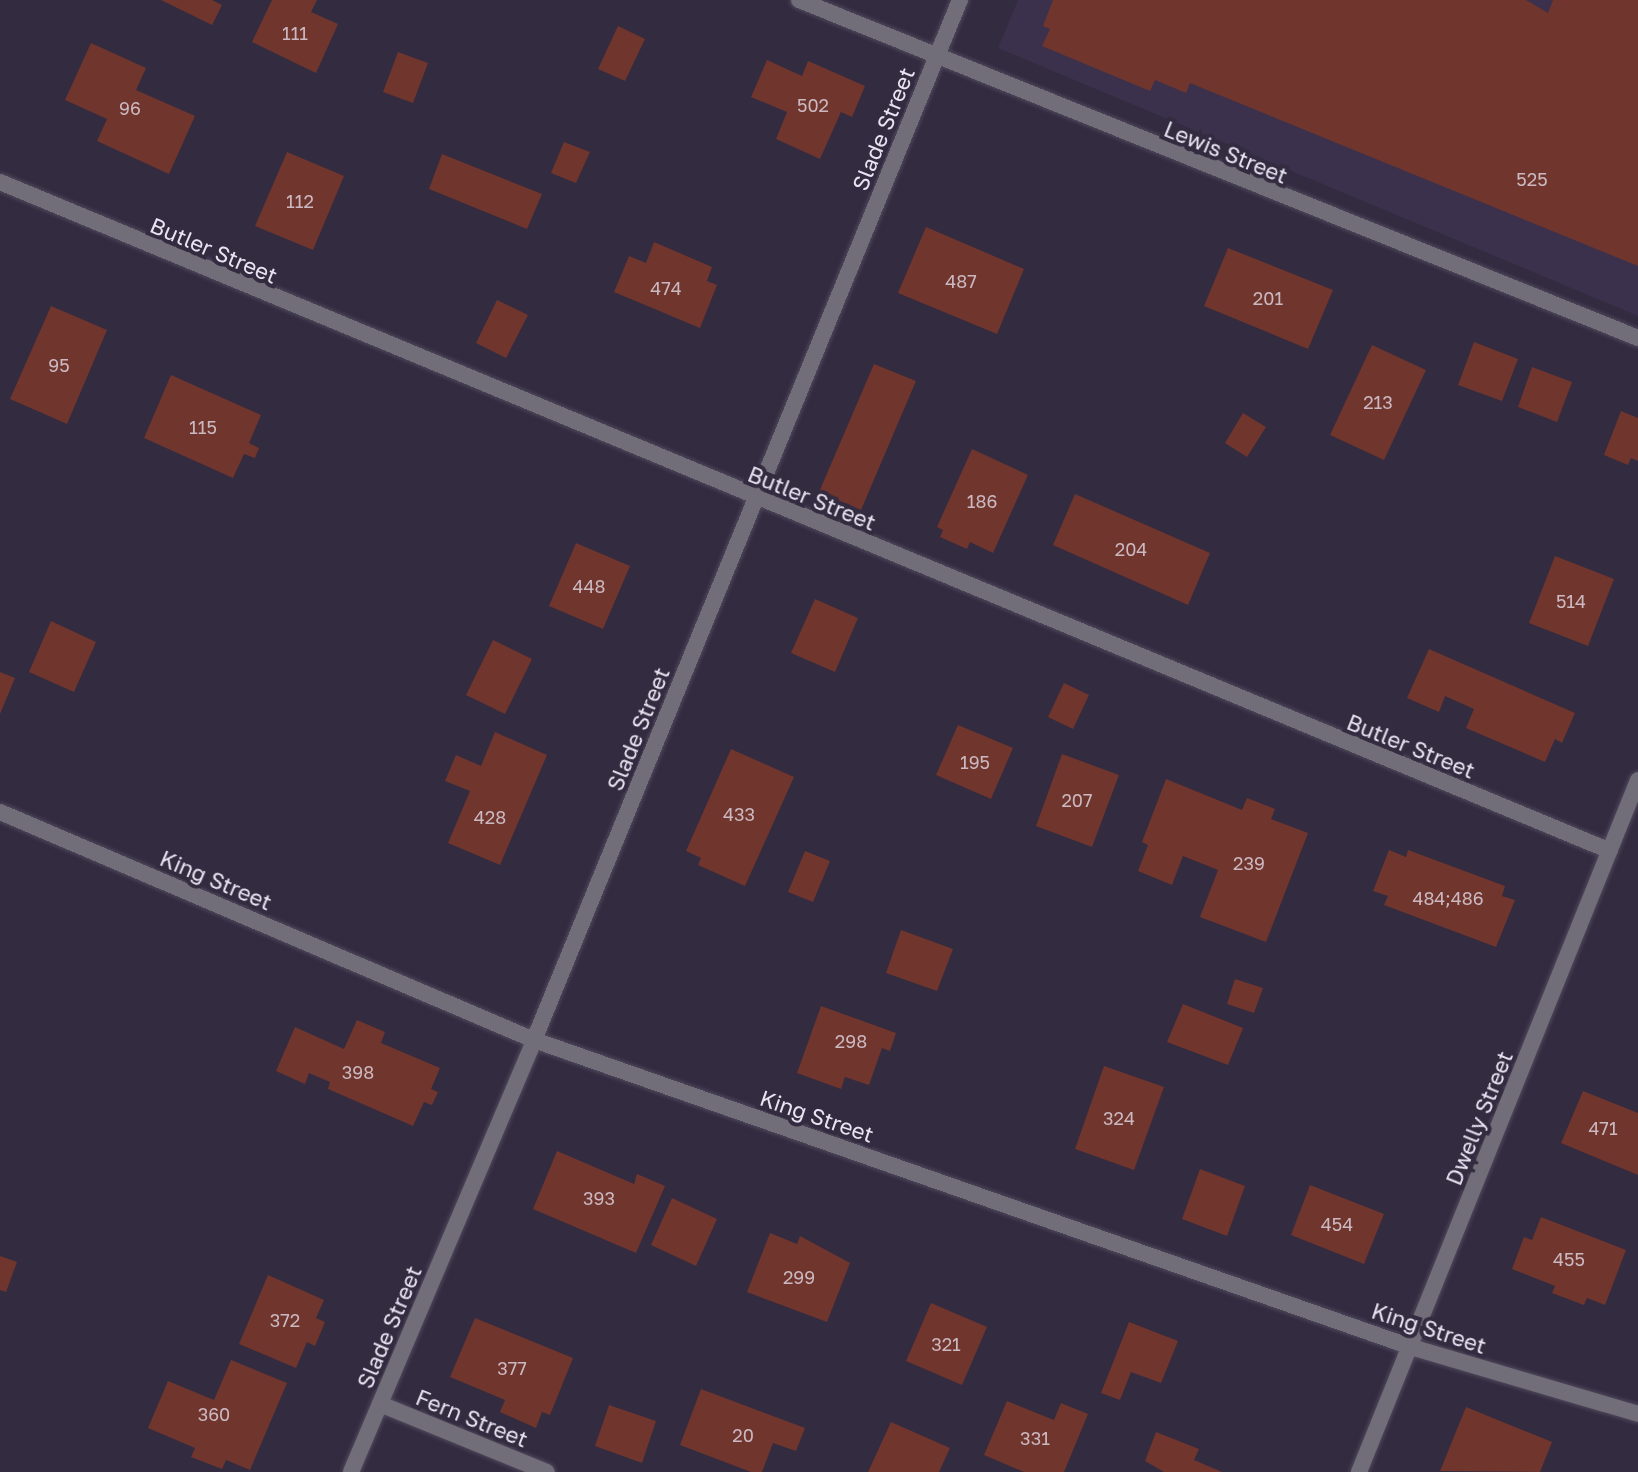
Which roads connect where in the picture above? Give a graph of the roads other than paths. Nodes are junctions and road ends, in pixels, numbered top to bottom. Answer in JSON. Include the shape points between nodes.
{"nodes":[{"id":1,"x":799,"y":0,"type":"edge"},
{"id":2,"x":960,"y":0,"type":"edge"},
{"id":3,"x":936,"y":57,"type":"junction"},
{"id":4,"x":0,"y":182,"type":"edge"},
{"id":5,"x":1638,"y":338,"type":"edge"},
{"id":6,"x":756,"y":499,"type":"junction"},
{"id":7,"x":1638,"y":780,"type":"edge"},
{"id":8,"x":0,"y":812,"type":"edge"},
{"id":9,"x":1610,"y":851,"type":"junction"},
{"id":10,"x":534,"y":1040,"type":"junction"},
{"id":11,"x":1411,"y":1347,"type":"junction"},
{"id":12,"x":380,"y":1404,"type":"junction"},
{"id":13,"x":1638,"y":1414,"type":"edge"},
{"id":14,"x":351,"y":1472,"type":"edge"},
{"id":15,"x":547,"y":1472,"type":"edge"},
{"id":16,"x":1359,"y":1472,"type":"edge"}],
"edges":[{"from":1,"to":3,"type":"street","name":"Lewis Street"},
{"from":2,"to":3,"type":"street","name":"Slade Street"},
{"from":3,"to":5,"type":"street","name":"Lewis Street"},
{"from":3,"to":6,"type":"street","name":"Slade Street"},
{"from":4,"to":6,"type":"street","name":"Butler Street"},
{"from":6,"to":9,"type":"street","name":"Butler Street"},
{"from":6,"to":10,"type":"street","name":"Slade Street"},
{"from":7,"to":9,"type":"street","name":"Dwelly Street"},
{"from":8,"to":10,"type":"street","name":"King Street"},
{"from":9,"to":11,"type":"street","name":"Dwelly Street"},
{"from":10,"to":11,"type":"street","name":"King Street"},
{"from":10,"to":12,"type":"street","name":"Slade Street"},
{"from":11,"to":13,"type":"street","name":"King Street"},
{"from":11,"to":16,"type":"street","name":"Dwelly Street"},
{"from":12,"to":14,"type":"street","name":"Slade Street"},
{"from":12,"to":15,"type":"street","name":"Fern Street"}]}
